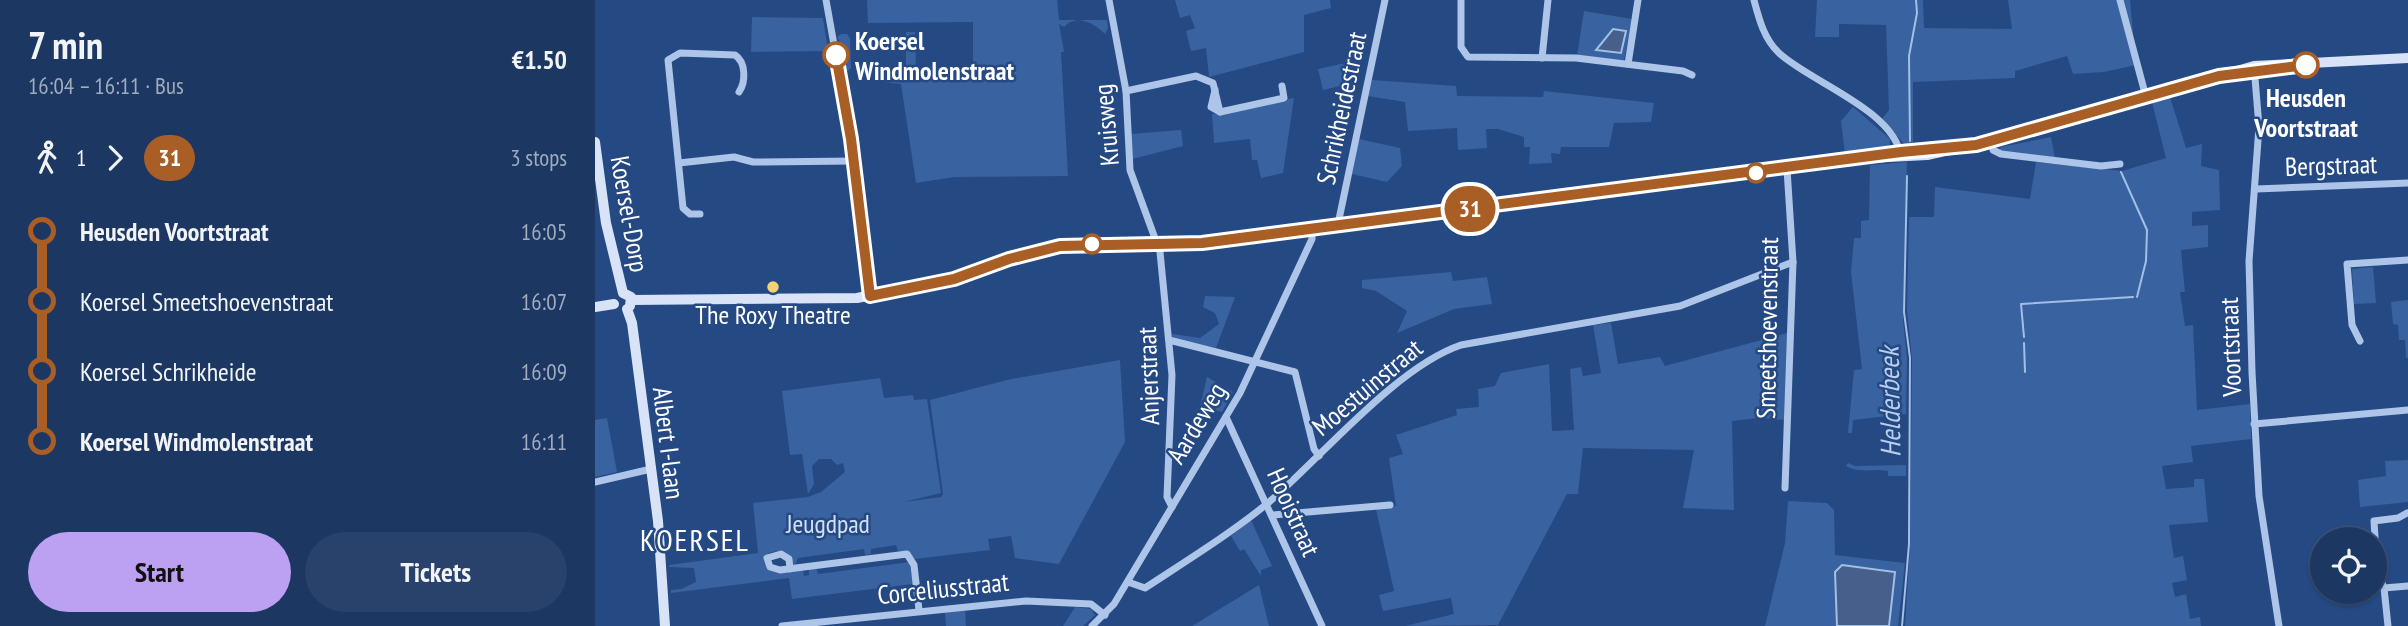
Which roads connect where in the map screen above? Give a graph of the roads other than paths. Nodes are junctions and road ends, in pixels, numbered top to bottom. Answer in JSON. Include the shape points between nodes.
{"nodes":[{"id":1,"x":826,"y":0,"type":"edge"},
{"id":2,"x":1109,"y":0,"type":"edge"},
{"id":3,"x":1385,"y":0,"type":"edge"},
{"id":4,"x":1461,"y":0,"type":"edge"},
{"id":5,"x":1548,"y":0,"type":"edge"},
{"id":6,"x":1637,"y":0,"type":"edge"},
{"id":7,"x":1753,"y":0,"type":"edge"},
{"id":8,"x":2120,"y":0,"type":"edge"},
{"id":9,"x":1542,"y":58,"type":"junction"},
{"id":10,"x":2408,"y":58,"type":"edge"},
{"id":11,"x":1628,"y":64,"type":"junction"},
{"id":12,"x":2254,"y":69,"type":"junction"},
{"id":13,"x":1692,"y":75,"type":"dead end"},
{"id":14,"x":1282,"y":86,"type":"dead end"},
{"id":15,"x":1126,"y":91,"type":"junction"},
{"id":16,"x":739,"y":92,"type":"dead end"},
{"id":17,"x":2146,"y":97,"type":"junction"},
{"id":18,"x":1991,"y":141,"type":"junction"},
{"id":19,"x":595,"y":142,"type":"edge"},
{"id":20,"x":1901,"y":154,"type":"junction"},
{"id":21,"x":854,"y":161,"type":"junction"},
{"id":22,"x":679,"y":163,"type":"junction"},
{"id":23,"x":2120,"y":164,"type":"dead end"},
{"id":24,"x":1787,"y":169,"type":"junction"},
{"id":25,"x":2408,"y":183,"type":"edge"},
{"id":26,"x":2256,"y":189,"type":"junction"},
{"id":27,"x":700,"y":214,"type":"dead end"},
{"id":28,"x":1338,"y":225,"type":"junction"},
{"id":29,"x":1313,"y":228,"type":"junction"},
{"id":30,"x":1156,"y":243,"type":"junction"},
{"id":31,"x":2408,"y":260,"type":"edge"},
{"id":32,"x":1793,"y":262,"type":"junction"},
{"id":33,"x":870,"y":296,"type":"junction"},
{"id":34,"x":627,"y":301,"type":"junction"},
{"id":35,"x":595,"y":307,"type":"edge"},
{"id":36,"x":1169,"y":340,"type":"junction"},
{"id":37,"x":2360,"y":341,"type":"dead end"},
{"id":38,"x":1257,"y":360,"type":"junction"},
{"id":39,"x":2408,"y":410,"type":"edge"},
{"id":40,"x":1226,"y":417,"type":"junction"},
{"id":41,"x":2254,"y":424,"type":"junction"},
{"id":42,"x":1318,"y":456,"type":"junction"},
{"id":43,"x":651,"y":469,"type":"junction"},
{"id":44,"x":595,"y":482,"type":"edge"},
{"id":45,"x":1785,"y":488,"type":"dead end"},
{"id":46,"x":1267,"y":504,"type":"junction"},
{"id":47,"x":1389,"y":505,"type":"dead end"},
{"id":48,"x":1172,"y":507,"type":"junction"},
{"id":49,"x":2407,"y":513,"type":"edge"},
{"id":50,"x":1273,"y":515,"type":"junction"},
{"id":51,"x":2374,"y":527,"type":"edge"},
{"id":52,"x":790,"y":569,"type":"dead end"},
{"id":53,"x":1128,"y":582,"type":"junction"},
{"id":54,"x":2408,"y":586,"type":"edge"},
{"id":55,"x":2387,"y":588,"type":"edge"},
{"id":56,"x":2386,"y":604,"type":"edge"},
{"id":57,"x":919,"y":610,"type":"junction"},
{"id":58,"x":1105,"y":615,"type":"junction"},
{"id":59,"x":665,"y":626,"type":"edge"},
{"id":60,"x":782,"y":626,"type":"edge"},
{"id":61,"x":1092,"y":626,"type":"edge"},
{"id":62,"x":1322,"y":626,"type":"edge"},
{"id":63,"x":2279,"y":626,"type":"edge"},
{"id":64,"x":2388,"y":626,"type":"edge"}],
"edges":[{"from":1,"to":21,"type":"street"},
{"from":2,"to":15,"type":"street","name":"Kruisweg"},
{"from":3,"to":28,"type":"street","name":"Schrikheidestraat"},
{"from":4,"to":9,"type":"street","via":[[1464,55]]},
{"from":5,"to":9,"type":"street"},
{"from":6,"to":11,"type":"street"},
{"from":7,"to":20,"type":"street","via":[[1763,31],[1780,54],[1857,104],[1895,139]]},
{"from":8,"to":17,"type":"street"},
{"from":9,"to":11,"type":"street"},
{"from":10,"to":12,"type":"street"},
{"from":11,"to":13,"type":"street"},
{"from":12,"to":17,"type":"street"},
{"from":12,"to":26,"type":"street","name":"Voortstraat","via":[[2259,127]]},
{"from":14,"to":15,"type":"street","via":[[1285,98],[1220,112],[1209,79],[1196,76]]},
{"from":15,"to":30,"type":"street","name":"Kruisweg","via":[[1129,170]]},
{"from":16,"to":22,"type":"street","via":[[743,66],[738,56],[680,53],[670,58],[667,67]]},
{"from":17,"to":18,"type":"street"},
{"from":18,"to":20,"type":"street"},
{"from":18,"to":23,"type":"street","via":[[1993,150],[2001,154],[2101,166]]},
{"from":19,"to":34,"type":"street","name":"Koersel-Dorp","via":[[606,223]]},
{"from":20,"to":24,"type":"street"},
{"from":21,"to":22,"type":"street","via":[[753,162],[731,157]]},
{"from":21,"to":33,"type":"street"},
{"from":22,"to":27,"type":"street","via":[[683,208],[689,214]]},
{"from":24,"to":28,"type":"street"},
{"from":24,"to":32,"type":"street","name":"Smeetshoevenstraat"},
{"from":25,"to":26,"type":"street","name":"Bergstraat"},
{"from":26,"to":41,"type":"street","name":"Voortstraat","via":[[2248,289]]},
{"from":28,"to":29,"type":"street"},
{"from":29,"to":30,"type":"street","via":[[1202,243]]},
{"from":29,"to":38,"type":"street","name":"Aardeweg"},
{"from":30,"to":33,"type":"street","via":[[1060,246],[954,279]]},
{"from":30,"to":36,"type":"street","name":"Anjerstraat"},
{"from":31,"to":37,"type":"street","via":[[2347,264],[2352,325]]},
{"from":32,"to":42,"type":"street","name":"Moestuinstraat","via":[[1680,306],[1441,352],[1409,374]]},
{"from":32,"to":45,"type":"street","name":"Smeetshoevenstraat"},
{"from":33,"to":34,"type":"street"},
{"from":34,"to":35,"type":"street","name":"Koersel-Dorp","via":[[617,295],[614,304]]},
{"from":34,"to":43,"type":"street","name":"Albert I-laan"},
{"from":36,"to":38,"type":"street"},
{"from":36,"to":48,"type":"street","name":"Anjerstraat","via":[[1173,397],[1167,497]]},
{"from":38,"to":40,"type":"street","name":"Aardeweg"},
{"from":38,"to":42,"type":"street","via":[[1298,377]]},
{"from":39,"to":41,"type":"street"},
{"from":40,"to":46,"type":"street","name":"Hooistraat"},
{"from":40,"to":48,"type":"street","name":"Aardeweg"},
{"from":41,"to":63,"type":"street","name":"Voortstraat","via":[[2264,540]]},
{"from":42,"to":46,"type":"street","name":"Moestuinstraat"},
{"from":43,"to":44,"type":"street"},
{"from":43,"to":59,"type":"street","name":"Albert I-laan"},
{"from":46,"to":50,"type":"street","name":"Hooistraat"},
{"from":46,"to":53,"type":"street","name":"Moestuinstraat","via":[[1145,588]]},
{"from":47,"to":50,"type":"street"},
{"from":48,"to":53,"type":"street","name":"Aardeweg"},
{"from":49,"to":51,"type":"street","via":[[2374,520]]},
{"from":50,"to":62,"type":"street","name":"Hooistraat"},
{"from":52,"to":57,"type":"street","via":[[907,554],[914,565]]},
{"from":53,"to":58,"type":"street","name":"Aardeweg"},
{"from":54,"to":55,"type":"street"},
{"from":56,"to":64,"type":"street"},
{"from":57,"to":58,"type":"street","name":"Corceliusstraat","via":[[1027,601],[1091,604]]},
{"from":57,"to":60,"type":"street","name":"Corceliusstraat"},
{"from":58,"to":61,"type":"street","name":"Aardeweg"}]}
